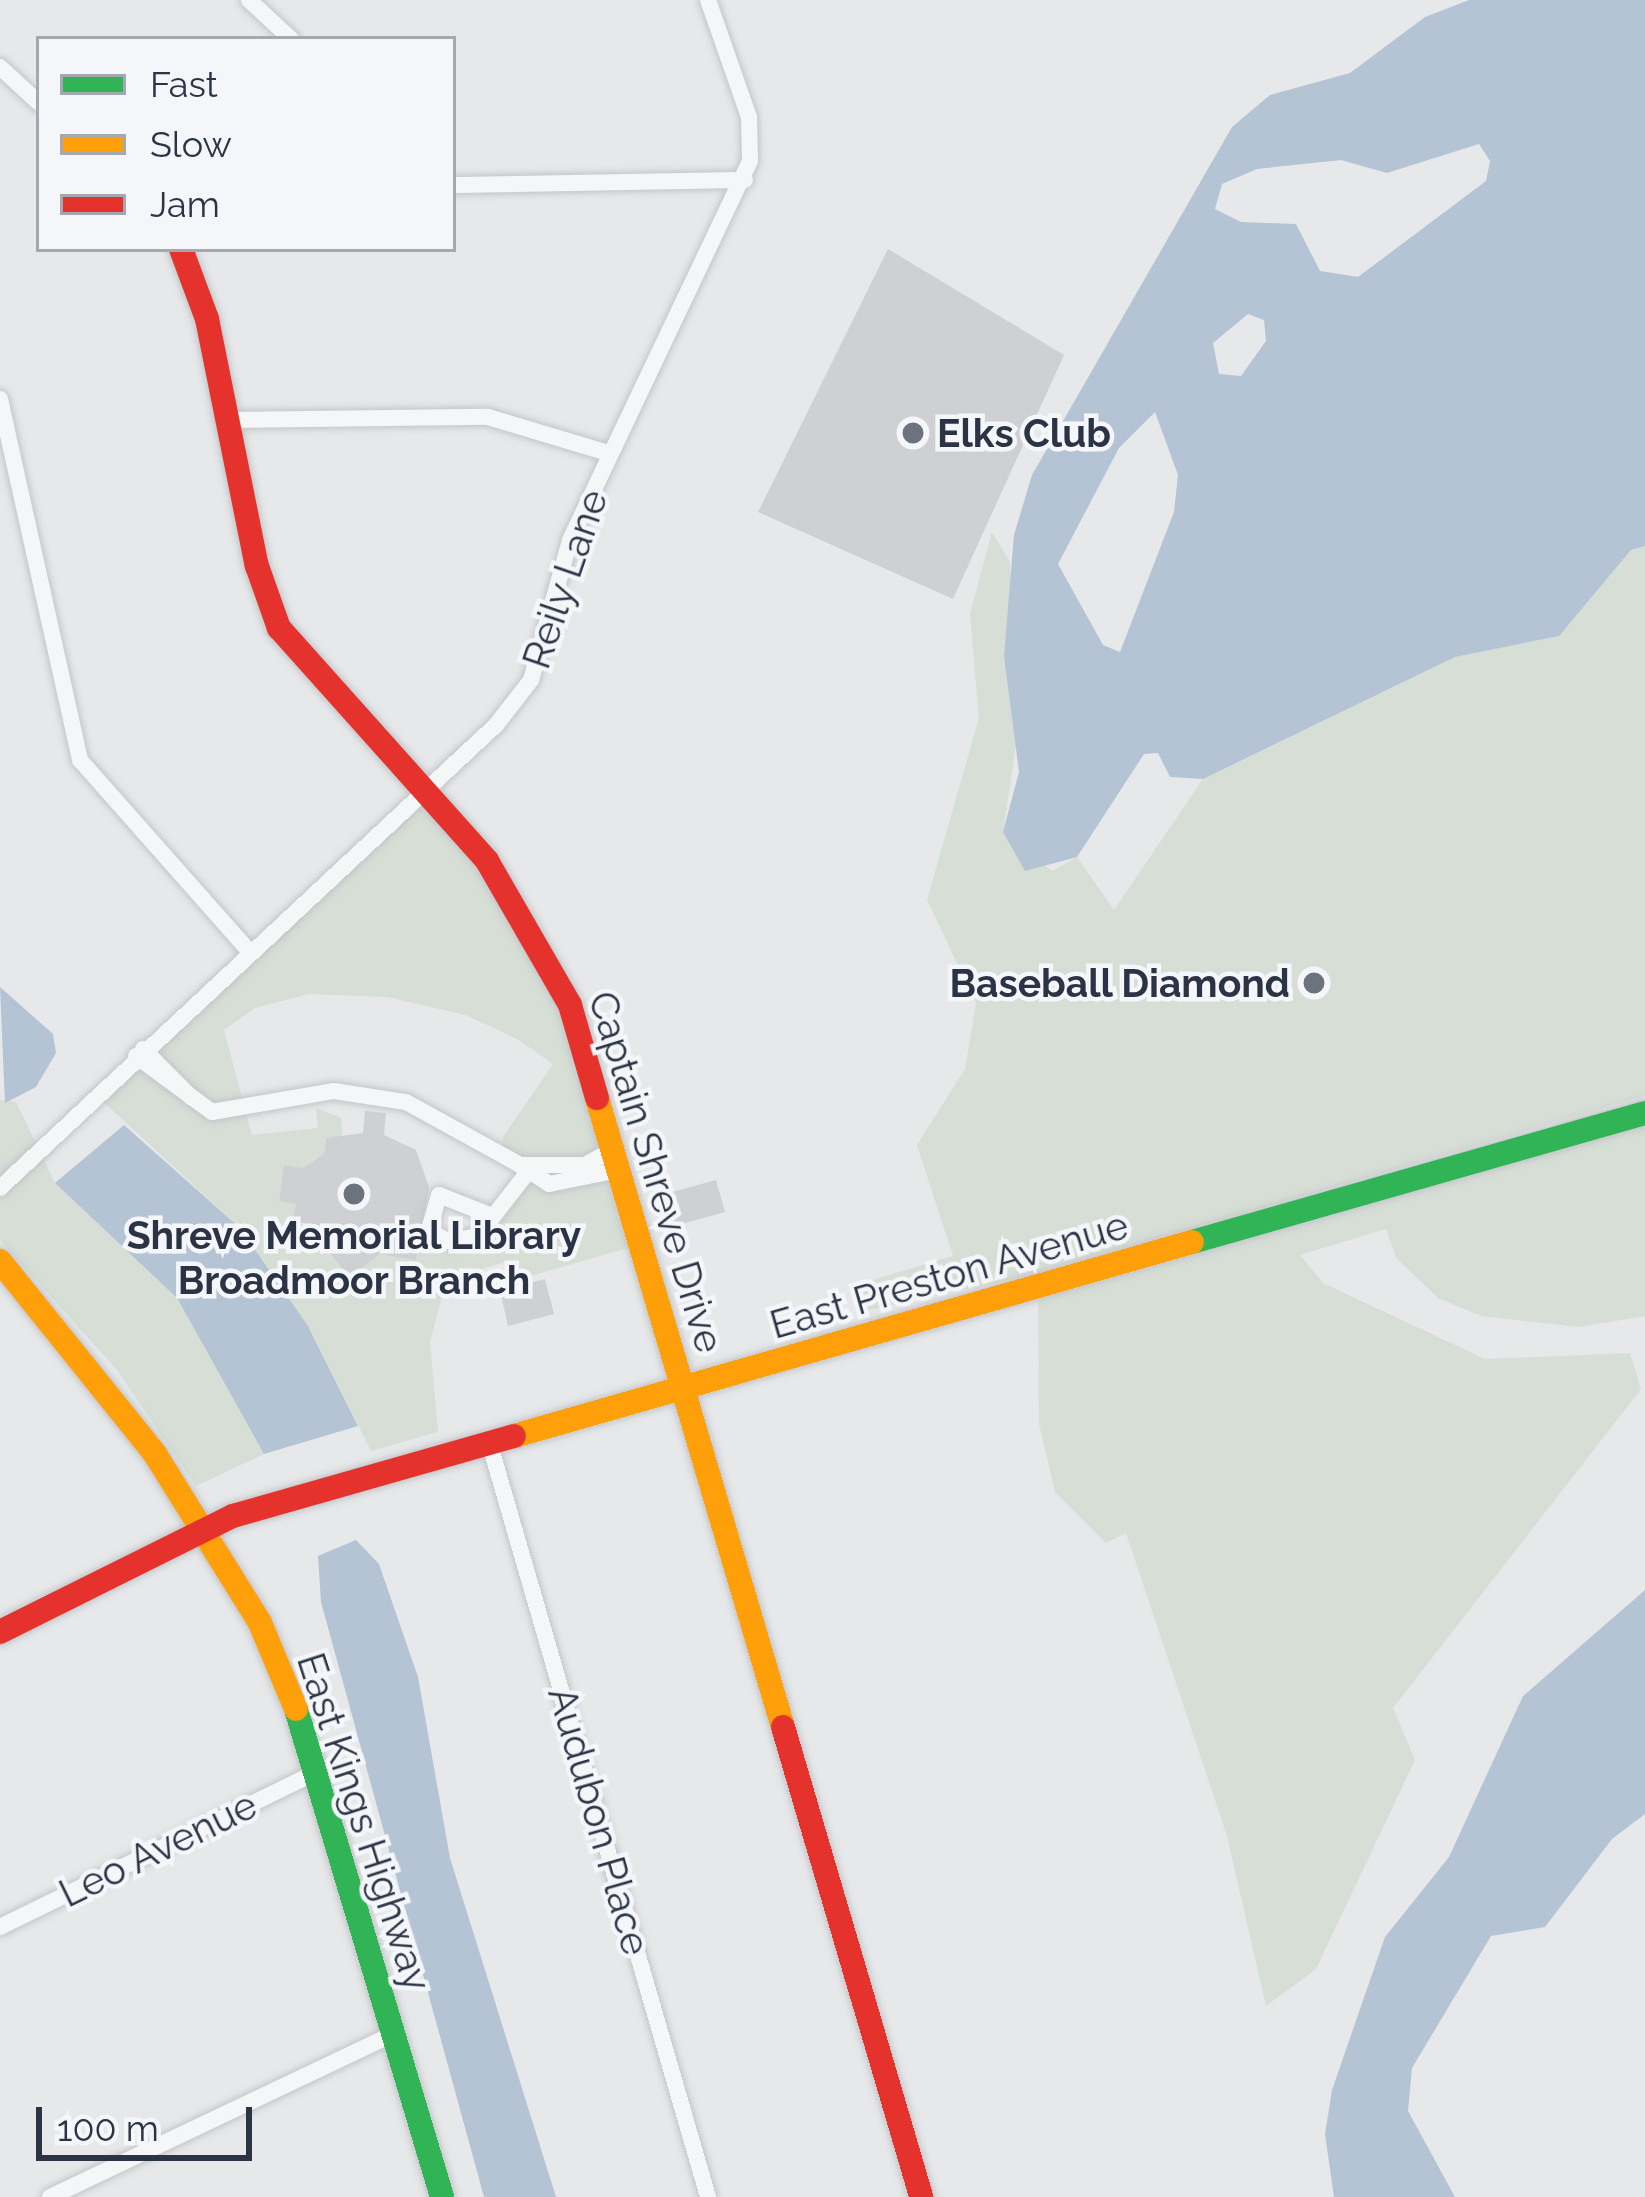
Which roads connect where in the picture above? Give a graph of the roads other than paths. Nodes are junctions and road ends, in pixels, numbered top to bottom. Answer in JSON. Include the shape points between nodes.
{"nodes":[{"id":1,"x":249,"y":0,"type":"edge"},
{"id":2,"x":708,"y":0,"type":"edge"},
{"id":3,"x":288,"y":36,"type":"edge"},
{"id":4,"x":0,"y":68,"type":"edge"},
{"id":5,"x":36,"y":100,"type":"edge"},
{"id":6,"x":745,"y":180,"type":"junction"},
{"id":7,"x":456,"y":185,"type":"edge"},
{"id":8,"x":182,"y":252,"type":"edge"},
{"id":9,"x":0,"y":399,"type":"edge"},
{"id":10,"x":228,"y":421,"type":"junction"},
{"id":11,"x":611,"y":454,"type":"junction"},
{"id":12,"x":422,"y":787,"type":"junction"},
{"id":13,"x":249,"y":951,"type":"junction"},
{"id":14,"x":140,"y":1053,"type":"junction"},
{"id":15,"x":1645,"y":1113,"type":"edge"},
{"id":16,"x":615,"y":1160,"type":"junction"},
{"id":17,"x":524,"y":1169,"type":"junction"},
{"id":18,"x":0,"y":1188,"type":"edge"},
{"id":19,"x":492,"y":1216,"type":"dead end"},
{"id":20,"x":0,"y":1261,"type":"edge"},
{"id":21,"x":685,"y":1387,"type":"junction"},
{"id":22,"x":490,"y":1444,"type":"junction"},
{"id":23,"x":204,"y":1527,"type":"junction"},
{"id":24,"x":0,"y":1632,"type":"edge"},
{"id":25,"x":316,"y":1772,"type":"junction"},
{"id":26,"x":0,"y":1927,"type":"edge"},
{"id":27,"x":393,"y":2034,"type":"junction"},
{"id":28,"x":50,"y":2197,"type":"edge"},
{"id":29,"x":442,"y":2197,"type":"edge"},
{"id":30,"x":708,"y":2197,"type":"edge"},
{"id":31,"x":921,"y":2197,"type":"edge"}],
"edges":[{"from":1,"to":3,"type":"street"},
{"from":2,"to":6,"type":"street","name":"Reily Lane","via":[[748,117]]},
{"from":4,"to":5,"type":"street"},
{"from":6,"to":7,"type":"street"},
{"from":6,"to":11,"type":"street","name":"Reily Lane"},
{"from":8,"to":10,"type":"street","name":"Captain Shreve Drive"},
{"from":9,"to":13,"type":"street","via":[[80,760]]},
{"from":10,"to":11,"type":"street","via":[[488,416]]},
{"from":10,"to":12,"type":"street","name":"Captain Shreve Drive","via":[[279,628]]},
{"from":11,"to":12,"type":"street","name":"Reily Lane","via":[[570,540],[531,680],[496,725]]},
{"from":12,"to":13,"type":"street","name":"Reily Lane"},
{"from":12,"to":16,"type":"street","name":"Captain Shreve Drive","via":[[516,900],[548,958],[590,1059]]},
{"from":13,"to":14,"type":"street","name":"Reily Lane"},
{"from":14,"to":17,"type":"street","via":[[212,1112],[334,1091],[406,1102]]},
{"from":14,"to":18,"type":"street","name":"Reily Lane"},
{"from":15,"to":21,"type":"street","name":"East Preston Avenue"},
{"from":16,"to":17,"type":"street"},
{"from":16,"to":21,"type":"street","name":"Captain Shreve Drive"},
{"from":17,"to":19,"type":"street"},
{"from":20,"to":23,"type":"street","name":"East Kings Highway","via":[[98,1376]]},
{"from":21,"to":22,"type":"street","name":"East Preston Avenue"},
{"from":21,"to":31,"type":"street","name":"Captain Shreve Drive"},
{"from":22,"to":23,"type":"street","name":"East Preston Avenue"},
{"from":22,"to":30,"type":"street","name":"Audubon Place"},
{"from":23,"to":24,"type":"street","name":"East Preston Avenue"},
{"from":23,"to":25,"type":"street","name":"East Kings Highway","via":[[274,1653]]},
{"from":25,"to":26,"type":"street","name":"Leo Avenue"},
{"from":25,"to":27,"type":"street","name":"East Kings Highway"},
{"from":27,"to":28,"type":"street"},
{"from":27,"to":29,"type":"street","name":"East Kings Highway"}]}
